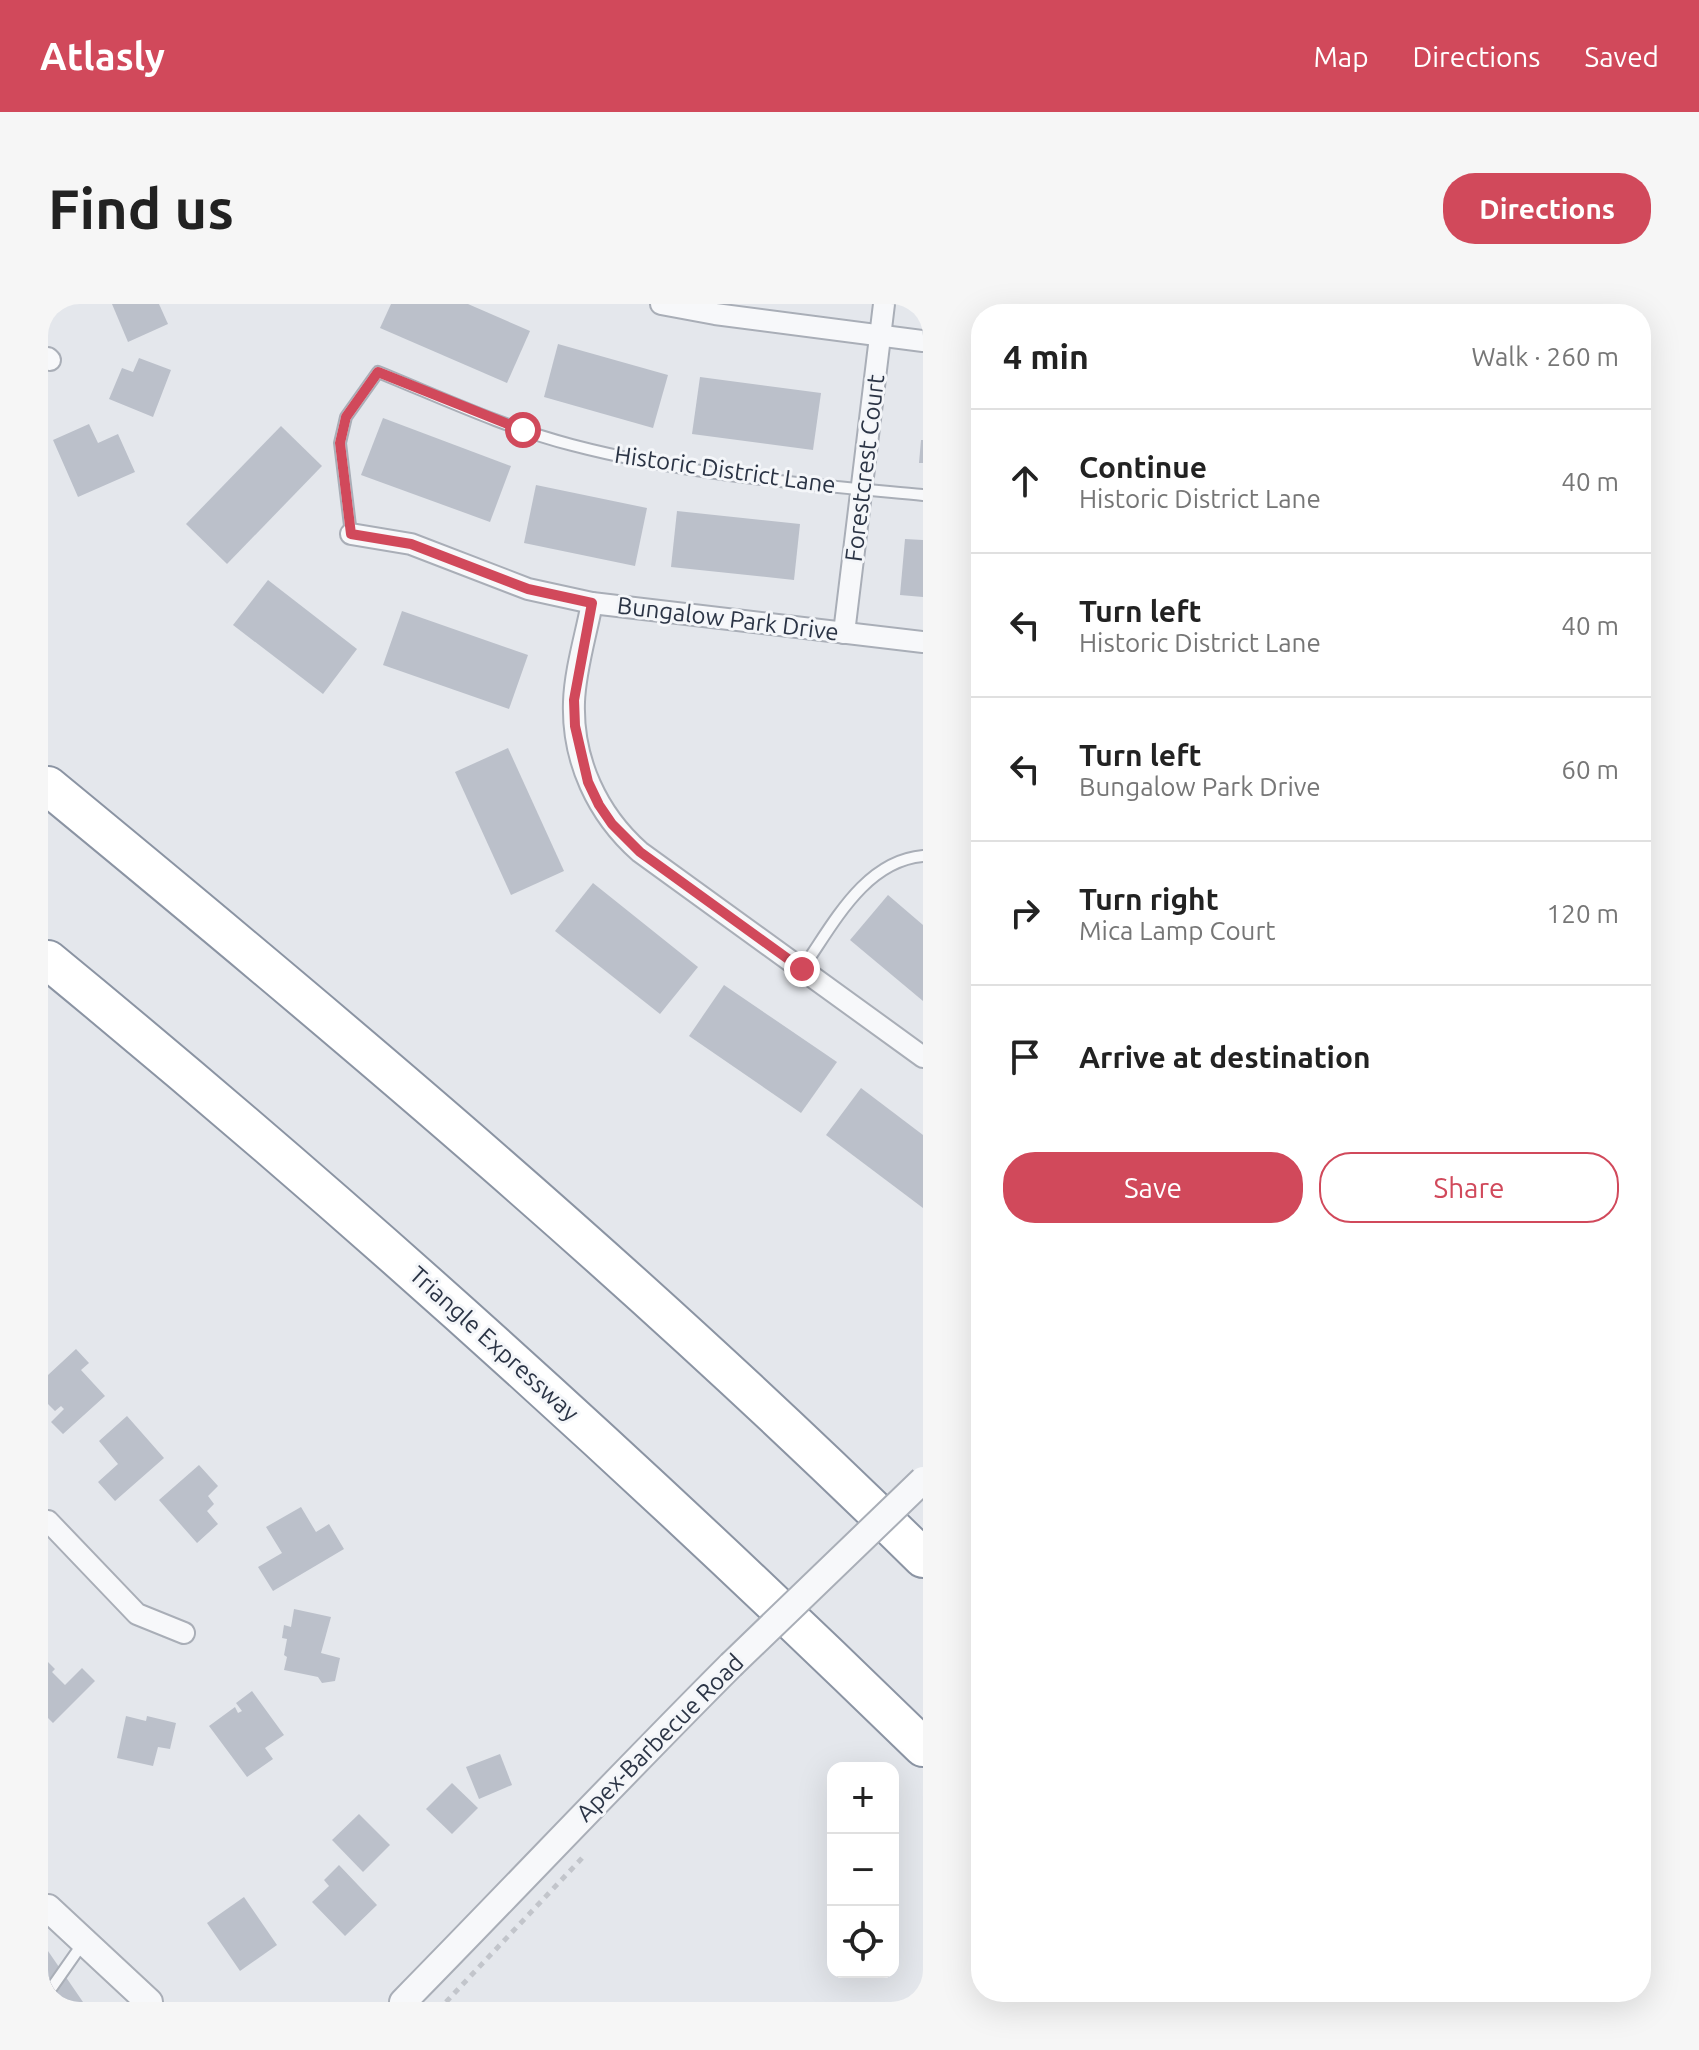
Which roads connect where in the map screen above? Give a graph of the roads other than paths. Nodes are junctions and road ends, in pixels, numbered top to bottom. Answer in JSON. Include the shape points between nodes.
{"nodes":[{"id":1,"x":661,"y":304,"type":"edge"},
{"id":2,"x":884,"y":304,"type":"edge"},
{"id":3,"x":881,"y":336,"type":"junction"},
{"id":4,"x":923,"y":341,"type":"edge"},
{"id":5,"x":862,"y":489,"type":"junction"},
{"id":6,"x":923,"y":495,"type":"edge"},
{"id":7,"x":351,"y":534,"type":"joint"},
{"id":8,"x":592,"y":603,"type":"junction"},
{"id":9,"x":844,"y":633,"type":"junction"},
{"id":10,"x":923,"y":642,"type":"edge"},
{"id":11,"x":48,"y":786,"type":"edge"},
{"id":12,"x":923,"y":856,"type":"edge"},
{"id":13,"x":48,"y":960,"type":"edge"},
{"id":14,"x":802,"y":969,"type":"junction"},
{"id":15,"x":923,"y":1057,"type":"edge"},
{"id":16,"x":923,"y":1480,"type":"edge"},
{"id":17,"x":48,"y":1521,"type":"edge"},
{"id":18,"x":923,"y":1558,"type":"edge"},
{"id":19,"x":184,"y":1633,"type":"dead end"},
{"id":20,"x":923,"y":1747,"type":"edge"},
{"id":21,"x":48,"y":1908,"type":"edge"},
{"id":22,"x":84,"y":1941,"type":"junction"},
{"id":23,"x":48,"y":1993,"type":"edge"},
{"id":24,"x":149,"y":2002,"type":"edge"},
{"id":25,"x":403,"y":2002,"type":"edge"}],
"edges":[{"from":1,"to":3,"type":"street"},
{"from":2,"to":3,"type":"street","name":"Forestcrest Court"},
{"from":3,"to":4,"type":"street"},
{"from":3,"to":5,"type":"street","name":"Forestcrest Court"},
{"from":5,"to":6,"type":"lane","name":"Historic District Lane"},
{"from":5,"to":7,"type":"lane","name":"Historic District Lane","via":[[672,467],[572,445],[378,372],[346,417],[340,443]]},
{"from":5,"to":9,"type":"street","name":"Forestcrest Court"},
{"from":7,"to":8,"type":"street","name":"Bungalow Park Drive","via":[[411,544],[528,589]]},
{"from":8,"to":9,"type":"street","name":"Bungalow Park Drive"},
{"from":8,"to":14,"type":"street","via":[[574,700],[588,782],[599,805],[640,852]]},
{"from":9,"to":10,"type":"street","name":"Bungalow Park Drive"},
{"from":11,"to":18,"type":"highway","via":[[479,1150],[694,1341]]},
{"from":12,"to":14,"type":"lane","via":[[905,858],[871,878]]},
{"from":13,"to":20,"type":"highway","name":"Triangle Expressway","via":[[409,1267],[695,1527]]},
{"from":14,"to":15,"type":"street"},
{"from":16,"to":25,"type":"street","name":"Apex-Barbecue Road","bridge":true,"via":[[731,1665]]},
{"from":17,"to":19,"type":"street","via":[[137,1614]]},
{"from":21,"to":22,"type":"street"},
{"from":22,"to":23,"type":"lane"},
{"from":22,"to":24,"type":"street"}]}
